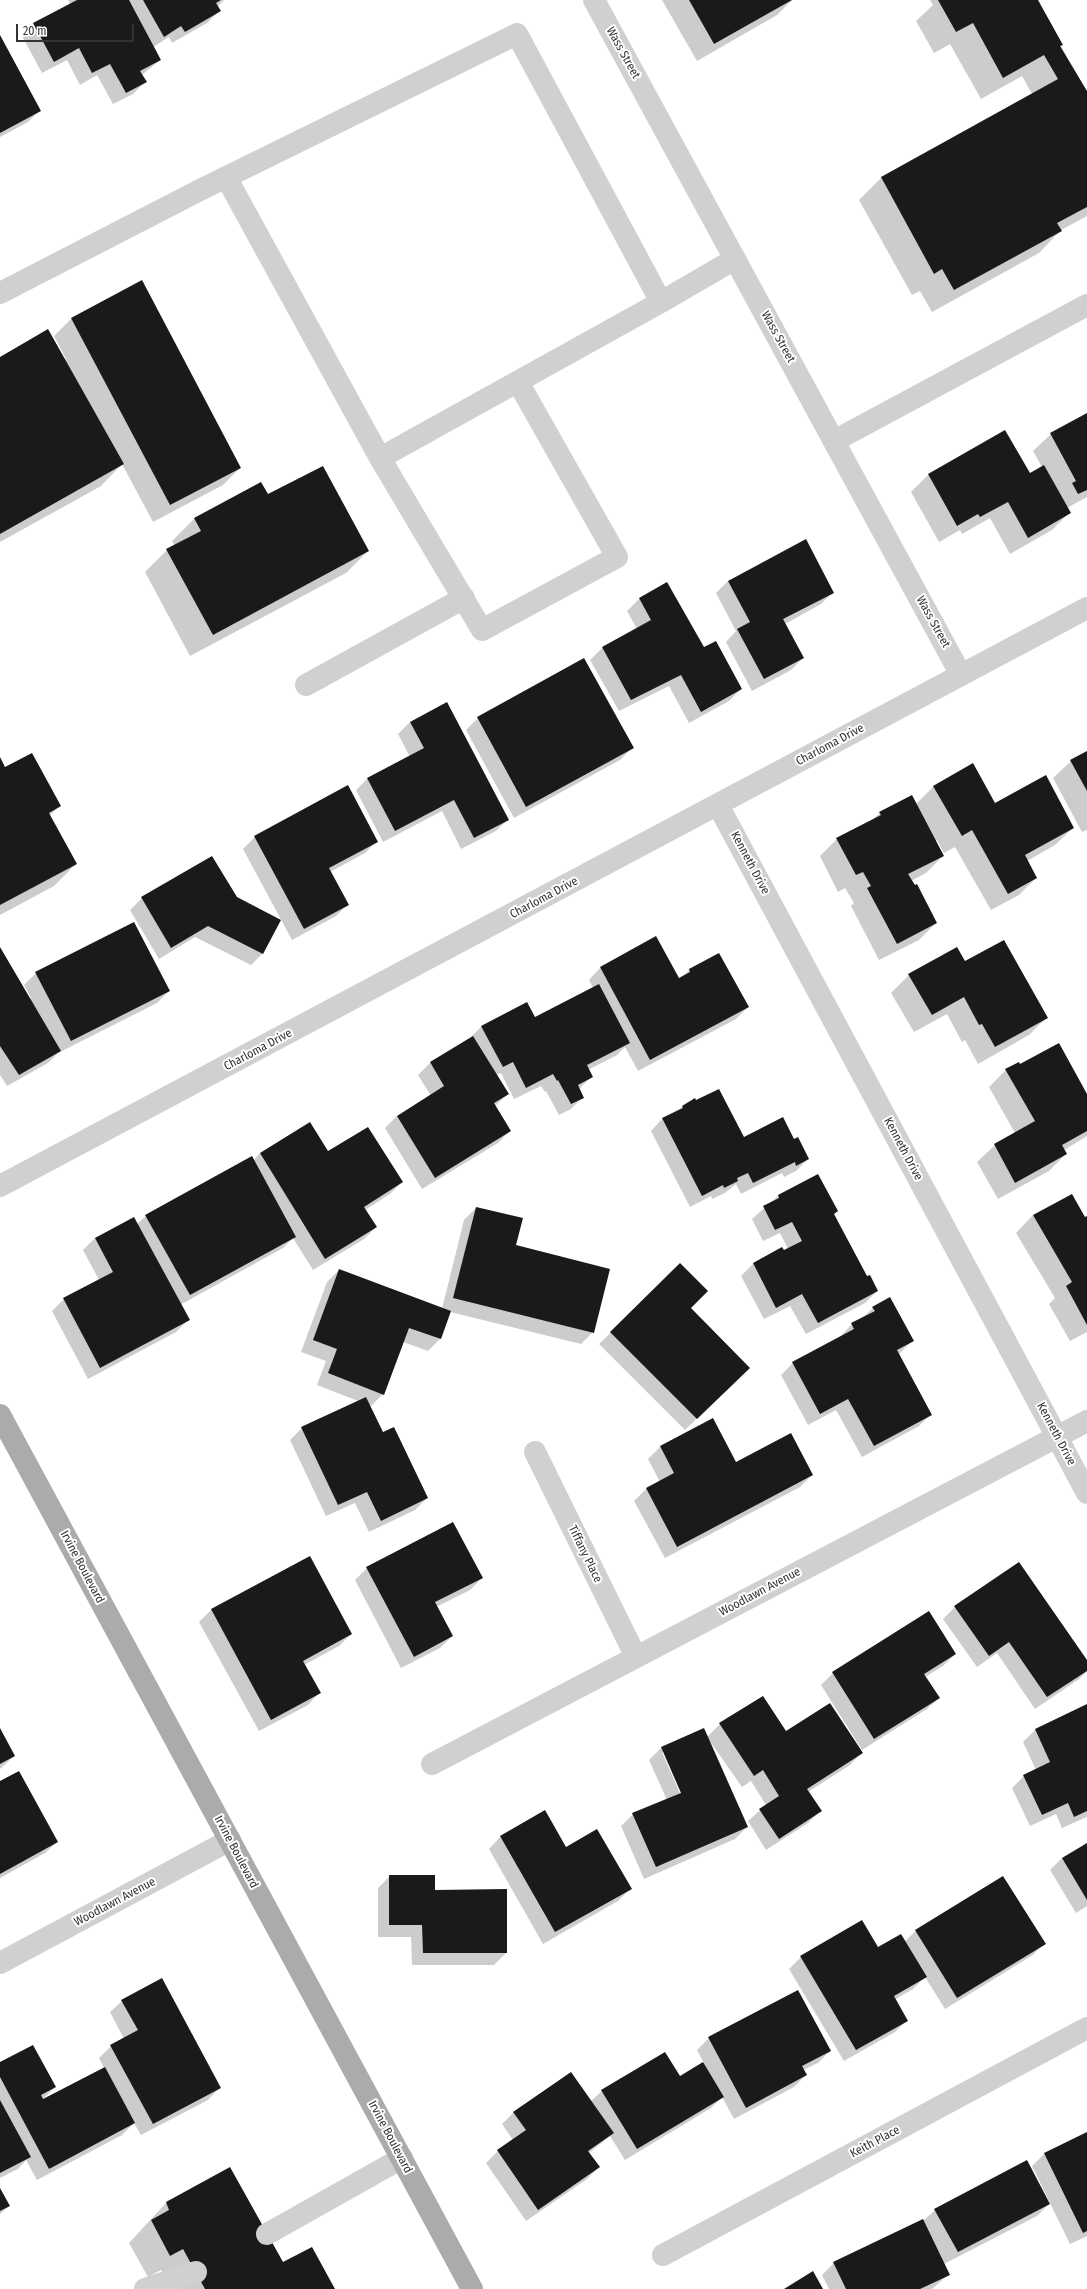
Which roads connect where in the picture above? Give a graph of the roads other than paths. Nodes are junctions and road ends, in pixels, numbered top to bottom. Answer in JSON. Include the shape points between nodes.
{"nodes":[{"id":1,"x":594,"y":0,"type":"edge"},
{"id":2,"x":226,"y":177,"type":"junction"},
{"id":3,"x":735,"y":259,"type":"junction"},
{"id":4,"x":0,"y":293,"type":"edge"},
{"id":5,"x":661,"y":302,"type":"junction"},
{"id":6,"x":1087,"y":306,"type":"edge"},
{"id":7,"x":518,"y":382,"type":"junction"},
{"id":8,"x":834,"y":441,"type":"junction"},
{"id":9,"x":380,"y":458,"type":"junction"},
{"id":10,"x":464,"y":598,"type":"junction"},
{"id":11,"x":1087,"y":608,"type":"edge"},
{"id":12,"x":961,"y":675,"type":"junction"},
{"id":13,"x":306,"y":685,"type":"dead end"},
{"id":14,"x":718,"y":805,"type":"junction"},
{"id":15,"x":0,"y":1186,"type":"edge"},
{"id":16,"x":0,"y":1415,"type":"edge"},
{"id":17,"x":1087,"y":1421,"type":"edge"},
{"id":18,"x":1057,"y":1437,"type":"junction"},
{"id":19,"x":535,"y":1452,"type":"dead end"},
{"id":20,"x":1087,"y":1493,"type":"edge"},
{"id":21,"x":636,"y":1657,"type":"junction"},
{"id":22,"x":432,"y":1764,"type":"dead end"},
{"id":23,"x":230,"y":1840,"type":"junction"},
{"id":24,"x":0,"y":1963,"type":"edge"},
{"id":25,"x":1087,"y":2028,"type":"edge"},
{"id":26,"x":402,"y":2158,"type":"junction"},
{"id":27,"x":267,"y":2234,"type":"dead end"},
{"id":28,"x":663,"y":2255,"type":"dead end"},
{"id":29,"x":196,"y":2272,"type":"dead end"},
{"id":30,"x":145,"y":2289,"type":"edge"},
{"id":31,"x":472,"y":2289,"type":"edge"}],
"edges":[{"from":1,"to":3,"type":"street","name":"Wass Street"},
{"from":2,"to":4,"type":"street"},
{"from":2,"to":5,"type":"street","via":[[517,34]]},
{"from":2,"to":9,"type":"street"},
{"from":3,"to":5,"type":"street"},
{"from":3,"to":8,"type":"street","name":"Wass Street"},
{"from":5,"to":7,"type":"street"},
{"from":6,"to":8,"type":"street"},
{"from":7,"to":9,"type":"street"},
{"from":7,"to":10,"type":"street","via":[[616,557],[482,630]]},
{"from":8,"to":12,"type":"street","name":"Wass Street"},
{"from":9,"to":10,"type":"street"},
{"from":10,"to":13,"type":"street"},
{"from":11,"to":12,"type":"street","name":"Charloma Drive"},
{"from":12,"to":14,"type":"street","name":"Charloma Drive"},
{"from":14,"to":15,"type":"street","name":"Charloma Drive"},
{"from":14,"to":18,"type":"street","name":"Kenneth Drive"},
{"from":16,"to":23,"type":"main road","name":"Irvine Boulevard"},
{"from":17,"to":18,"type":"street","name":"Woodlawn Avenue"},
{"from":18,"to":20,"type":"street","name":"Kenneth Drive"},
{"from":18,"to":21,"type":"street","name":"Woodlawn Avenue"},
{"from":19,"to":21,"type":"street","name":"Tiffany Place"},
{"from":21,"to":22,"type":"street","name":"Woodlawn Avenue"},
{"from":23,"to":24,"type":"street","name":"Woodlawn Avenue"},
{"from":23,"to":26,"type":"main road","name":"Irvine Boulevard"},
{"from":25,"to":28,"type":"street","name":"Keith Place"},
{"from":26,"to":27,"type":"street"},
{"from":26,"to":31,"type":"main road","name":"Irvine Boulevard"},
{"from":29,"to":30,"type":"street"}]}
